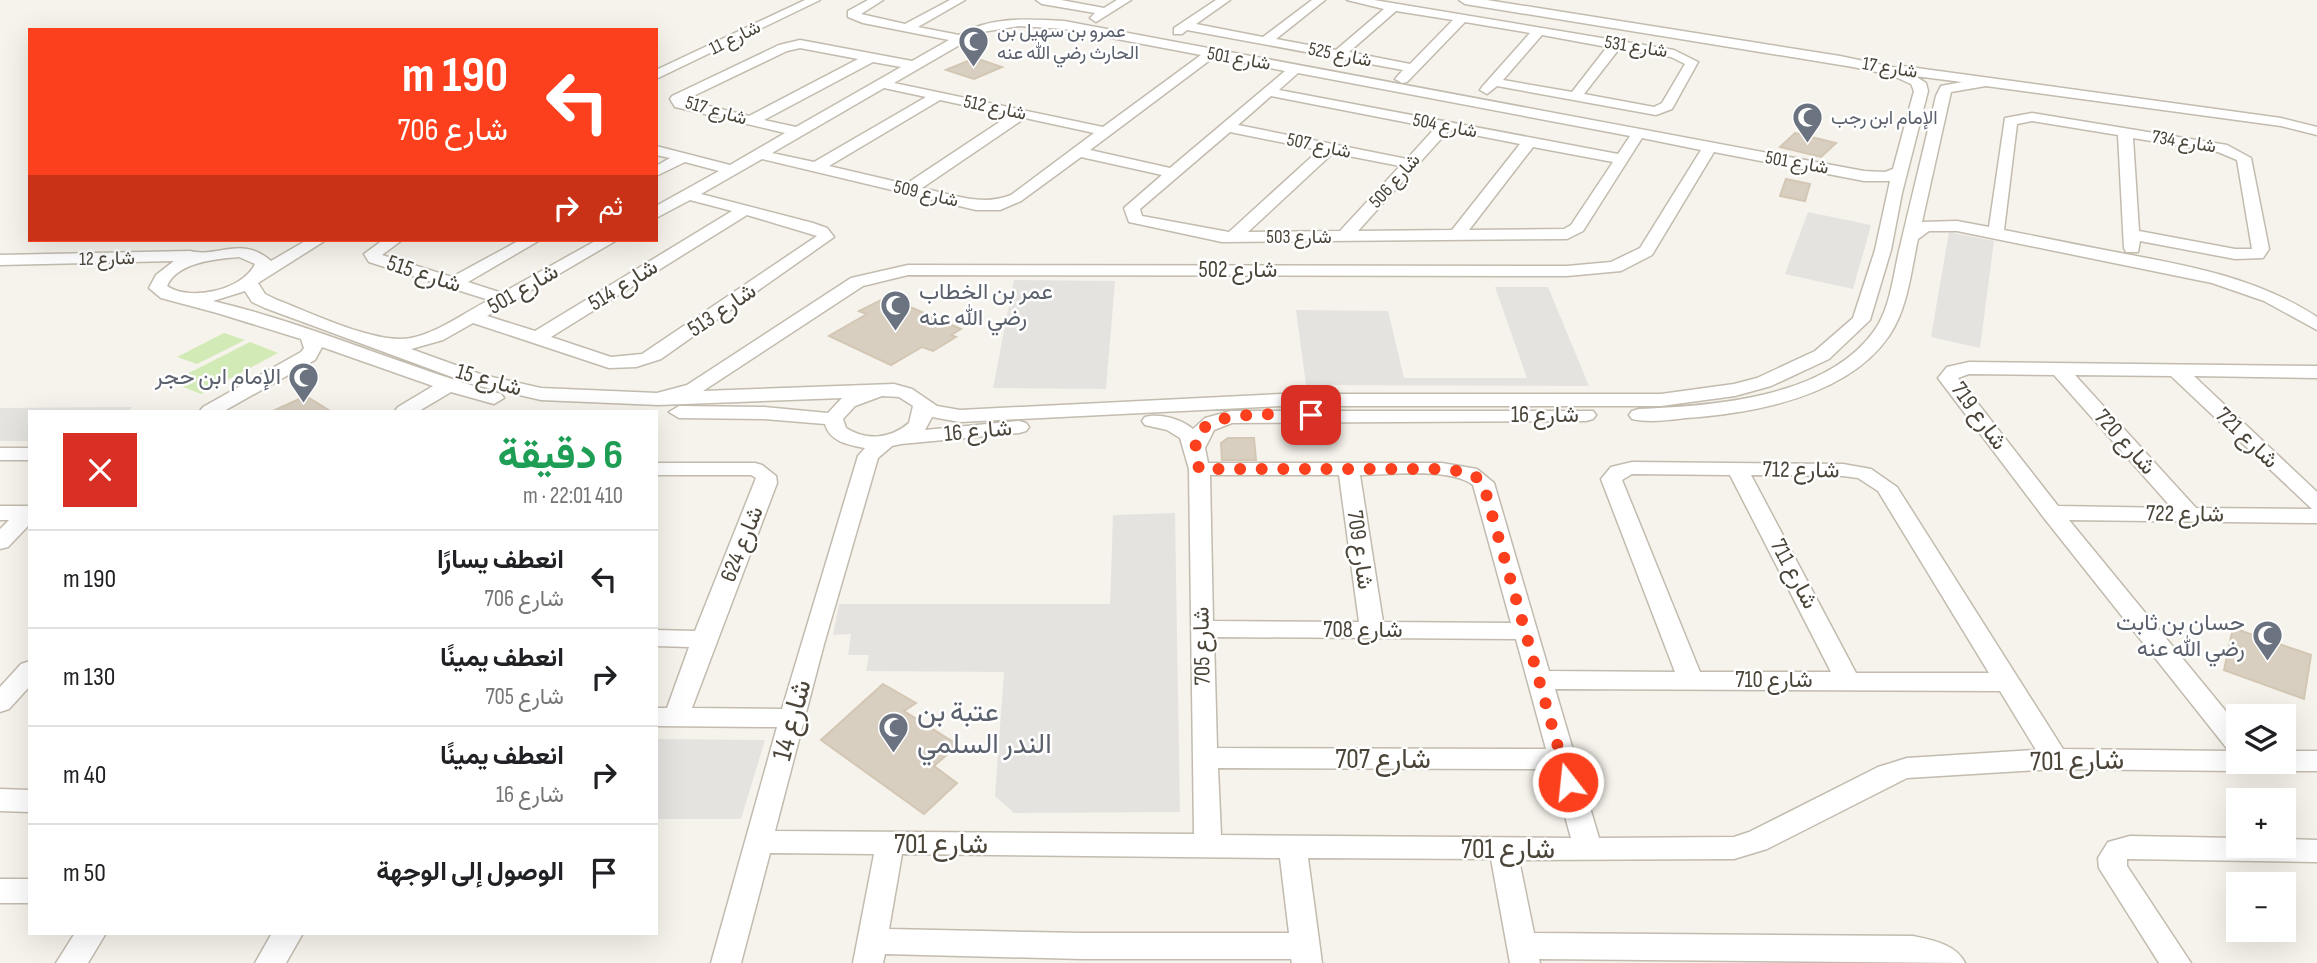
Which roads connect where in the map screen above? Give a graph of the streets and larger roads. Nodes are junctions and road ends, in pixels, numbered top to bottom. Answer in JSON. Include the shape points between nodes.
{"nodes":[{"id":1,"x":794,"y":0,"type":"edge"},
{"id":2,"x":814,"y":0,"type":"edge"},
{"id":3,"x":877,"y":0,"type":"edge"},
{"id":4,"x":958,"y":0,"type":"edge"},
{"id":5,"x":1042,"y":0,"type":"edge"},
{"id":6,"x":1125,"y":0,"type":"edge"},
{"id":7,"x":1224,"y":0,"type":"edge"},
{"id":8,"x":1319,"y":0,"type":"edge"},
{"id":9,"x":1353,"y":0,"type":"edge"},
{"id":10,"x":1465,"y":0,"type":"edge"},
{"id":11,"x":1508,"y":0,"type":"edge"},
{"id":12,"x":1393,"y":7,"type":"junction"},
{"id":13,"x":1106,"y":12,"type":"junction"},
{"id":14,"x":1462,"y":18,"type":"junction"},
{"id":15,"x":1185,"y":26,"type":"junction"},
{"id":16,"x":906,"y":28,"type":"junction"},
{"id":17,"x":1080,"y":28,"type":"junction"},
{"id":18,"x":1539,"y":31,"type":"junction"},
{"id":19,"x":961,"y":38,"type":"junction"},
{"id":20,"x":1265,"y":41,"type":"junction"},
{"id":21,"x":1159,"y":44,"type":"junction"},
{"id":22,"x":1616,"y":44,"type":"junction"},
{"id":23,"x":1763,"y":48,"type":"junction"},
{"id":24,"x":705,"y":52,"type":"junction"},
{"id":25,"x":1210,"y":54,"type":"junction"},
{"id":26,"x":1338,"y":55,"type":"junction"},
{"id":27,"x":872,"y":57,"type":"junction"},
{"id":28,"x":1864,"y":57,"type":"junction"},
{"id":29,"x":1840,"y":61,"type":"junction"},
{"id":30,"x":754,"y":62,"type":"junction"},
{"id":31,"x":658,"y":63,"type":"edge"},
{"id":32,"x":915,"y":66,"type":"junction"},
{"id":33,"x":1412,"y":68,"type":"junction"},
{"id":34,"x":1295,"y":69,"type":"junction"},
{"id":35,"x":658,"y":74,"type":"edge"},
{"id":36,"x":1495,"y":82,"type":"junction"},
{"id":37,"x":1981,"y":83,"type":"junction"},
{"id":38,"x":882,"y":85,"type":"junction"},
{"id":39,"x":1393,"y":88,"type":"junction"},
{"id":40,"x":1269,"y":92,"type":"junction"},
{"id":41,"x":938,"y":96,"type":"junction"},
{"id":42,"x":1575,"y":97,"type":"junction"},
{"id":43,"x":1474,"y":103,"type":"junction"},
{"id":44,"x":1916,"y":110,"type":"junction"},
{"id":45,"x":1022,"y":114,"type":"junction"},
{"id":46,"x":2317,"y":117,"type":"edge"},
{"id":47,"x":751,"y":121,"type":"junction"},
{"id":48,"x":1445,"y":126,"type":"junction"},
{"id":49,"x":1228,"y":127,"type":"junction"},
{"id":50,"x":2317,"y":131,"type":"edge"},
{"id":51,"x":798,"y":132,"type":"junction"},
{"id":52,"x":1108,"y":132,"type":"junction"},
{"id":53,"x":2125,"y":132,"type":"junction"},
{"id":54,"x":1638,"y":134,"type":"junction"},
{"id":55,"x":1529,"y":142,"type":"junction"},
{"id":56,"x":1710,"y":146,"type":"junction"},
{"id":57,"x":1330,"y":148,"type":"junction"},
{"id":58,"x":658,"y":151,"type":"edge"},
{"id":59,"x":1079,"y":152,"type":"junction"},
{"id":60,"x":760,"y":154,"type":"junction"},
{"id":61,"x":683,"y":157,"type":"junction"},
{"id":62,"x":1929,"y":158,"type":"junction"},
{"id":63,"x":1621,"y":159,"type":"junction"},
{"id":64,"x":1410,"y":164,"type":"junction"},
{"id":65,"x":816,"y":167,"type":"junction"},
{"id":66,"x":732,"y":170,"type":"junction"},
{"id":67,"x":658,"y":171,"type":"edge"},
{"id":68,"x":1900,"y":172,"type":"junction"},
{"id":69,"x":1173,"y":173,"type":"junction"},
{"id":70,"x":1864,"y":176,"type":"junction"},
{"id":71,"x":909,"y":190,"type":"junction"},
{"id":72,"x":1894,"y":193,"type":"junction"},
{"id":73,"x":688,"y":195,"type":"junction"},
{"id":74,"x":1919,"y":206,"type":"junction"},
{"id":75,"x":745,"y":210,"type":"junction"},
{"id":76,"x":658,"y":212,"type":"edge"},
{"id":77,"x":1957,"y":226,"type":"junction"},
{"id":78,"x":1996,"y":233,"type":"junction"},
{"id":79,"x":2131,"y":234,"type":"junction"},
{"id":80,"x":1913,"y":235,"type":"junction"},
{"id":81,"x":1456,"y":236,"type":"junction"},
{"id":82,"x":1233,"y":237,"type":"junction"},
{"id":83,"x":1344,"y":237,"type":"junction"},
{"id":84,"x":286,"y":242,"type":"edge"},
{"id":85,"x":315,"y":242,"type":"edge"},
{"id":86,"x":391,"y":242,"type":"edge"},
{"id":87,"x":528,"y":242,"type":"edge"},
{"id":88,"x":605,"y":242,"type":"edge"},
{"id":89,"x":239,"y":252,"type":"junction"},
{"id":90,"x":213,"y":255,"type":"junction"},
{"id":91,"x":0,"y":260,"type":"edge"},
{"id":92,"x":2133,"y":260,"type":"junction"},
{"id":93,"x":0,"y":271,"type":"edge"},
{"id":94,"x":253,"y":279,"type":"junction"},
{"id":95,"x":159,"y":282,"type":"junction"},
{"id":96,"x":454,"y":283,"type":"junction"},
{"id":97,"x":183,"y":299,"type":"junction"},
{"id":98,"x":504,"y":299,"type":"junction"},
{"id":99,"x":473,"y":317,"type":"junction"},
{"id":100,"x":2317,"y":325,"type":"edge"},
{"id":101,"x":437,"y":336,"type":"junction"},
{"id":102,"x":309,"y":337,"type":"junction"},
{"id":103,"x":537,"y":338,"type":"junction"},
{"id":104,"x":384,"y":344,"type":"junction"},
{"id":105,"x":362,"y":356,"type":"junction"},
{"id":106,"x":429,"y":361,"type":"junction"},
{"id":107,"x":731,"y":366,"type":"junction"},
{"id":108,"x":293,"y":367,"type":"junction"},
{"id":109,"x":2060,"y":370,"type":"junction"},
{"id":110,"x":2177,"y":371,"type":"junction"},
{"id":111,"x":2308,"y":372,"type":"edge"},
{"id":112,"x":449,"y":386,"type":"junction"},
{"id":113,"x":2317,"y":388,"type":"edge"},
{"id":114,"x":876,"y":391,"type":"junction"},
{"id":115,"x":743,"y":397,"type":"junction"},
{"id":116,"x":1392,"y":399,"type":"junction"},
{"id":117,"x":1609,"y":401,"type":"junction"},
{"id":118,"x":657,"y":405,"type":"edge"},
{"id":119,"x":925,"y":407,"type":"junction"},
{"id":120,"x":212,"y":410,"type":"edge"},
{"id":121,"x":407,"y":410,"type":"edge"},
{"id":122,"x":599,"y":410,"type":"edge"},
{"id":123,"x":1284,"y":415,"type":"junction"},
{"id":124,"x":1502,"y":415,"type":"junction"},
{"id":125,"x":1231,"y":417,"type":"junction"},
{"id":126,"x":833,"y":419,"type":"junction"},
{"id":127,"x":1152,"y":421,"type":"junction"},
{"id":128,"x":851,"y":439,"type":"junction"},
{"id":129,"x":893,"y":440,"type":"junction"},
{"id":130,"x":0,"y":454,"type":"edge"},
{"id":131,"x":28,"y":454,"type":"edge"},
{"id":132,"x":1197,"y":458,"type":"junction"},
{"id":133,"x":658,"y":469,"type":"edge"},
{"id":134,"x":1737,"y":469,"type":"junction"},
{"id":135,"x":1349,"y":470,"type":"junction"},
{"id":136,"x":861,"y":478,"type":"junction"},
{"id":137,"x":2317,"y":504,"type":"edge"},
{"id":138,"x":0,"y":513,"type":"edge"},
{"id":139,"x":28,"y":513,"type":"edge"},
{"id":140,"x":2052,"y":513,"type":"junction"},
{"id":141,"x":28,"y":514,"type":"edge"},
{"id":142,"x":2190,"y":514,"type":"junction"},
{"id":143,"x":2317,"y":516,"type":"edge"},
{"id":144,"x":0,"y":542,"type":"edge"},
{"id":145,"x":1202,"y":629,"type":"junction"},
{"id":146,"x":1371,"y":630,"type":"junction"},
{"id":147,"x":1524,"y":631,"type":"junction"},
{"id":148,"x":658,"y":638,"type":"edge"},
{"id":149,"x":704,"y":639,"type":"junction"},
{"id":150,"x":28,"y":672,"type":"edge"},
{"id":151,"x":1540,"y":680,"type":"junction"},
{"id":152,"x":1691,"y":680,"type":"junction"},
{"id":153,"x":1848,"y":681,"type":"junction"},
{"id":154,"x":2007,"y":682,"type":"junction"},
{"id":155,"x":0,"y":703,"type":"edge"},
{"id":156,"x":666,"y":717,"type":"edge"},
{"id":157,"x":793,"y":718,"type":"junction"},
{"id":158,"x":2226,"y":729,"type":"edge"},
{"id":159,"x":1204,"y":758,"type":"junction"},
{"id":160,"x":1562,"y":759,"type":"junction"},
{"id":161,"x":2056,"y":760,"type":"junction"},
{"id":162,"x":2226,"y":761,"type":"edge"},
{"id":163,"x":2296,"y":761,"type":"edge"},
{"id":164,"x":2317,"y":761,"type":"edge"},
{"id":165,"x":0,"y":800,"type":"edge"},
{"id":166,"x":28,"y":801,"type":"edge"},
{"id":167,"x":759,"y":842,"type":"junction"},
{"id":168,"x":890,"y":843,"type":"junction"},
{"id":169,"x":1208,"y":846,"type":"junction"},
{"id":170,"x":1293,"y":847,"type":"junction"},
{"id":171,"x":1503,"y":849,"type":"junction"},
{"id":172,"x":1588,"y":849,"type":"junction"},
{"id":173,"x":2316,"y":853,"type":"edge"},
{"id":174,"x":0,"y":891,"type":"edge"},
{"id":175,"x":28,"y":891,"type":"edge"},
{"id":176,"x":90,"y":935,"type":"edge"},
{"id":177,"x":287,"y":935,"type":"edge"},
{"id":178,"x":871,"y":952,"type":"edge"},
{"id":179,"x":1082,"y":954,"type":"edge"},
{"id":180,"x":1306,"y":954,"type":"edge"},
{"id":181,"x":1523,"y":954,"type":"edge"},
{"id":182,"x":1739,"y":956,"type":"edge"},
{"id":183,"x":71,"y":963,"type":"edge"},
{"id":184,"x":270,"y":963,"type":"edge"},
{"id":185,"x":726,"y":963,"type":"edge"},
{"id":186,"x":1950,"y":963,"type":"edge"},
{"id":187,"x":2176,"y":963,"type":"edge"}],
"edges":[{"from":1,"to":31,"type":"street","name":"شارع 11"},
{"from":2,"to":24,"type":"street","name":"شارع 11"},
{"from":3,"to":16,"type":"street","via":[[852,14]]},
{"from":4,"to":16,"type":"street"},
{"from":5,"to":13,"type":"street"},
{"from":6,"to":13,"type":"street"},
{"from":7,"to":15,"type":"street"},
{"from":8,"to":20,"type":"street"},
{"from":9,"to":12,"type":"street","name":"شارع 531"},
{"from":10,"to":23,"type":"street","name":"شارع 17"},
{"from":11,"to":28,"type":"street","name":"شارع 17"},
{"from":12,"to":14,"type":"street","name":"شارع 531"},
{"from":12,"to":26,"type":"street"},
{"from":13,"to":17,"type":"street"},
{"from":14,"to":18,"type":"street","name":"شارع 531"},
{"from":14,"to":33,"type":"street"},
{"from":15,"to":20,"type":"street","name":"شارع 525"},
{"from":15,"to":21,"type":"street"},
{"from":16,"to":19,"type":"street"},
{"from":17,"to":19,"type":"street","name":"شارع 501","via":[[1019,22],[990,26]]},
{"from":17,"to":21,"type":"street","name":"شارع 501"},
{"from":18,"to":22,"type":"street","name":"شارع 531"},
{"from":18,"to":36,"type":"street"},
{"from":19,"to":32,"type":"street","name":"شارع 501"},
{"from":20,"to":26,"type":"street","name":"شارع 525"},
{"from":21,"to":25,"type":"street","name":"شارع 501"},
{"from":22,"to":42,"type":"street"},
{"from":22,"to":42,"type":"street","name":"شارع 531","via":[[1690,59],[1692,64],[1667,106],[1656,111]]},
{"from":23,"to":28,"type":"street"},
{"from":23,"to":29,"type":"street","name":"شارع 17"},
{"from":24,"to":30,"type":"street"},
{"from":24,"to":35,"type":"street","name":"شارع 11"},
{"from":25,"to":34,"type":"street","name":"شارع 501"},
{"from":25,"to":52,"type":"street","name":"شارع 509"},
{"from":26,"to":33,"type":"street","name":"شارع 525"},
{"from":27,"to":30,"type":"street","name":"شارع 517","via":[[800,44]]},
{"from":27,"to":32,"type":"street","name":"شارع 517"},
{"from":27,"to":47,"type":"street"},
{"from":28,"to":46,"type":"street","name":"شارع 17","via":[[2107,93]]},
{"from":29,"to":37,"type":"street","name":"شارع 17"},
{"from":29,"to":44,"type":"street","name":"شارع 16","via":[[1916,81],[1921,86]]},
{"from":30,"to":47,"type":"street","name":"شارع 517","via":[[677,99],[680,104]]},
{"from":32,"to":38,"type":"street","name":"شارع 501"},
{"from":33,"to":39,"type":"street"},
{"from":34,"to":39,"type":"street","name":"شارع 501"},
{"from":34,"to":40,"type":"street","name":"شارع 503"},
{"from":36,"to":42,"type":"street","name":"شارع 531"},
{"from":36,"to":43,"type":"street"},
{"from":37,"to":50,"type":"street","name":"شارع 17","via":[[2281,122]]},
{"from":37,"to":62,"type":"street","name":"شارع 16","via":[[1946,89]]},
{"from":38,"to":41,"type":"street","name":"شارع 512"},
{"from":38,"to":51,"type":"street","name":"شارع 501"},
{"from":39,"to":43,"type":"street","name":"شارع 501"},
{"from":40,"to":48,"type":"street","name":"شارع 504"},
{"from":40,"to":49,"type":"street","name":"شارع 503"},
{"from":41,"to":45,"type":"street","name":"شارع 512"},
{"from":41,"to":65,"type":"street"},
{"from":43,"to":54,"type":"street","name":"شارع 501"},
{"from":44,"to":62,"type":"street","via":[[1930,117],[1923,144]]},
{"from":44,"to":68,"type":"street","name":"شارع 16"},
{"from":45,"to":52,"type":"street","name":"شارع 512"},
{"from":45,"to":71,"type":"street"},
{"from":47,"to":51,"type":"street","name":"شارع 517"},
{"from":48,"to":55,"type":"street","name":"شارع 504"},
{"from":48,"to":64,"type":"street","name":"شارع 506"},
{"from":49,"to":57,"type":"street","name":"شارع 507"},
{"from":49,"to":69,"type":"street","name":"شارع 503"},
{"from":51,"to":60,"type":"street","name":"شارع 501"},
{"from":52,"to":59,"type":"street","name":"شارع 509"},
{"from":53,"to":78,"type":"street","name":"شارع 734","via":[[2032,117],[2010,121]]},
{"from":53,"to":79,"type":"street"},
{"from":53,"to":79,"type":"street","name":"شارع 734","via":[[2222,148],[2244,158],[2261,249],[2258,254],[2235,254]]},
{"from":54,"to":56,"type":"street","name":"شارع 501"},
{"from":54,"to":63,"type":"street","name":"شارع 503"},
{"from":55,"to":63,"type":"street","name":"شارع 504"},
{"from":55,"to":81,"type":"street"},
{"from":56,"to":70,"type":"street","name":"شارع 501"},
{"from":56,"to":107,"type":"street","name":"شارع 502","via":[[1646,251],[1615,267],[1567,271],[908,270],[857,282]]},
{"from":57,"to":64,"type":"street","name":"شارع 507"},
{"from":57,"to":82,"type":"street"},
{"from":58,"to":61,"type":"street"},
{"from":59,"to":69,"type":"street"},
{"from":59,"to":71,"type":"street","name":"شارع 509","via":[[1000,205],[976,205]]},
{"from":60,"to":65,"type":"street","name":"شارع 509"},
{"from":60,"to":66,"type":"street","name":"شارع 501"},
{"from":61,"to":66,"type":"street"},
{"from":61,"to":67,"type":"street"},
{"from":62,"to":74,"type":"street","name":"شارع 16"},
{"from":63,"to":81,"type":"street","name":"شارع 503","via":[[1577,228],[1567,234]]},
{"from":64,"to":83,"type":"street","name":"شارع 506"},
{"from":65,"to":71,"type":"street","name":"شارع 509"},
{"from":66,"to":73,"type":"street","name":"شارع 501"},
{"from":68,"to":70,"type":"street","name":"شارع 501"},
{"from":68,"to":72,"type":"street","name":"شارع 16"},
{"from":69,"to":82,"type":"street","name":"شارع 503","via":[[1132,208],[1135,219]]},
{"from":70,"to":72,"type":"street","name":"شارع 501"},
{"from":72,"to":117,"type":"street","name":"شارع 16","via":[[1883,250],[1861,320],[1822,355],[1788,373],[1735,390],[1661,400]]},
{"from":73,"to":75,"type":"street","name":"شارع 513"},
{"from":73,"to":76,"type":"street","name":"شارع 501"},
{"from":74,"to":77,"type":"street","via":[[1934,218]]},
{"from":74,"to":80,"type":"street","name":"شارع 16"},
{"from":75,"to":103,"type":"street","name":"شارع 514"},
{"from":75,"to":103,"type":"street","name":"شارع 513","via":[[807,226],[826,237],[649,359],[624,365]]},
{"from":77,"to":78,"type":"street"},
{"from":77,"to":80,"type":"street","via":[[1925,226]]},
{"from":78,"to":92,"type":"street"},
{"from":79,"to":92,"type":"street"},
{"from":80,"to":124,"type":"street","name":"شارع 16","via":[[1889,321],[1853,360],[1809,385],[1756,403],[1676,414]]},
{"from":81,"to":83,"type":"street","name":"شارع 503"},
{"from":82,"to":83,"type":"street","name":"شارع 503"},
{"from":84,"to":89,"type":"street"},
{"from":85,"to":94,"type":"street"},
{"from":86,"to":96,"type":"street","name":"شارع 515","via":[[372,254],[375,258]]},
{"from":87,"to":96,"type":"street"},
{"from":88,"to":98,"type":"street","name":"شارع 501"},
{"from":89,"to":90,"type":"street"},
{"from":89,"to":94,"type":"street","via":[[260,257],[264,263]]},
{"from":90,"to":91,"type":"street","name":"شارع 12"},
{"from":90,"to":95,"type":"street","via":[[184,263]]},
{"from":92,"to":100,"type":"street","via":[[2240,286]]},
{"from":93,"to":95,"type":"street","name":"شارع 12","via":[[135,272]]},
{"from":94,"to":97,"type":"street","via":[[217,295]]},
{"from":94,"to":104,"type":"street","name":"شارع 15","via":[[258,298]]},
{"from":95,"to":97,"type":"street","name":"شارع 12","via":[[162,293]]},
{"from":96,"to":98,"type":"street","name":"شارع 515"},
{"from":97,"to":102,"type":"street","name":"شارع 15","via":[[231,309]]},
{"from":98,"to":99,"type":"street","name":"شارع 501"},
{"from":99,"to":101,"type":"street","name":"شارع 501"},
{"from":99,"to":103,"type":"street","name":"شارع 513"},
{"from":101,"to":104,"type":"street","name":"شارع 501","via":[[410,344]]},
{"from":101,"to":106,"type":"street","via":[[426,349]]},
{"from":102,"to":105,"type":"street","name":"شارع 15"},
{"from":102,"to":108,"type":"street","via":[[313,348]]},
{"from":104,"to":106,"type":"street","name":"شارع 15"},
{"from":105,"to":108,"type":"street","via":[[333,354]]},
{"from":105,"to":112,"type":"street","name":"شارع 15"},
{"from":106,"to":118,"type":"street","name":"شارع 15","via":[[478,380],[541,394]]},
{"from":107,"to":115,"type":"street","via":[[723,382],[733,394]]},
{"from":107,"to":118,"type":"street","name":"شارع 502"},
{"from":108,"to":120,"type":"street"},
{"from":109,"to":110,"type":"street","name":"شارع 719"},
{"from":109,"to":140,"type":"street","name":"شارع 719","via":[[1969,368],[1954,371],[1948,378]]},
{"from":109,"to":142,"type":"street","name":"شارع 720"},
{"from":110,"to":111,"type":"street","name":"شارع 719"},
{"from":110,"to":137,"type":"street","name":"شارع 721"},
{"from":111,"to":113,"type":"street"},
{"from":112,"to":121,"type":"street"},
{"from":112,"to":122,"type":"street","name":"شارع 15","via":[[527,405]]},
{"from":114,"to":115,"type":"street","name":"شارع 15"},
{"from":114,"to":119,"type":"street","name":"شارع 16","via":[[897,391],[915,397]]},
{"from":114,"to":126,"type":"street","via":[[839,406]]},
{"from":115,"to":118,"type":"street","name":"شارع 15"},
{"from":116,"to":117,"type":"street","name":"شارع 16"},
{"from":116,"to":119,"type":"street","name":"شارع 16","via":[[960,416]]},
{"from":116,"to":123,"type":"street","via":[[1390,407],[1382,409],[1313,408]]},
{"from":117,"to":124,"type":"street","via":[[1591,407],[1505,406],[1499,411]]},
{"from":118,"to":126,"type":"street","name":"شارع 15"},
{"from":119,"to":129,"type":"street","name":"شارع 14","via":[[925,418],[916,429]]},
{"from":123,"to":124,"type":"street","name":"شارع 16"},
{"from":123,"to":125,"type":"street","name":"شارع 16"},
{"from":125,"to":127,"type":"street","name":"شارع 16"},
{"from":125,"to":132,"type":"street","via":[[1204,427],[1198,435]]},
{"from":126,"to":128,"type":"street","via":[[837,431]]},
{"from":127,"to":129,"type":"street","name":"شارع 16","via":[[1004,428]]},
{"from":127,"to":132,"type":"street","via":[[1183,429]]},
{"from":128,"to":129,"type":"street","name":"شارع 16"},
{"from":128,"to":136,"type":"street"},
{"from":129,"to":136,"type":"street","name":"شارع 14","via":[[868,456]]},
{"from":130,"to":131,"type":"street"},
{"from":132,"to":135,"type":"street"},
{"from":132,"to":145,"type":"street","name":"شارع 705"},
{"from":133,"to":149,"type":"street","name":"شارع 624","via":[[755,470],[766,476]]},
{"from":134,"to":152,"type":"street","name":"شارع 712","via":[[1632,468],[1618,471],[1611,479]]},
{"from":134,"to":153,"type":"street","name":"شارع 711"},
{"from":134,"to":154,"type":"street","name":"شارع 712","via":[[1843,470],[1877,480]]},
{"from":135,"to":146,"type":"street","name":"شارع 709"},
{"from":135,"to":147,"type":"street","via":[[1442,469],[1477,477],[1483,483]]},
{"from":136,"to":157,"type":"street","name":"شارع 14"},
{"from":138,"to":139,"type":"street"},
{"from":140,"to":142,"type":"street","name":"شارع 722"},
{"from":140,"to":158,"type":"street","name":"شارع 719"},
{"from":141,"to":144,"type":"street"},
{"from":142,"to":143,"type":"street","name":"شارع 722"},
{"from":145,"to":146,"type":"street","name":"شارع 708"},
{"from":145,"to":159,"type":"street","name":"شارع 705"},
{"from":146,"to":147,"type":"street","name":"شارع 708"},
{"from":147,"to":151,"type":"street"},
{"from":148,"to":149,"type":"street"},
{"from":149,"to":156,"type":"street","name":"شارع 624"},
{"from":150,"to":155,"type":"street"},
{"from":151,"to":152,"type":"street","name":"شارع 710"},
{"from":151,"to":160,"type":"street"},
{"from":152,"to":153,"type":"street","name":"شارع 710"},
{"from":153,"to":154,"type":"street","name":"شارع 710"},
{"from":154,"to":161,"type":"street","name":"شارع 712"},
{"from":156,"to":157,"type":"street"},
{"from":157,"to":167,"type":"street","name":"شارع 14"},
{"from":159,"to":160,"type":"street","name":"شارع 707"},
{"from":159,"to":169,"type":"street","name":"شارع 705"},
{"from":160,"to":172,"type":"street"},
{"from":161,"to":162,"type":"street","name":"شارع 701"},
{"from":161,"to":172,"type":"street","name":"شارع 701","via":[[1907,768],[1734,848]]},
{"from":163,"to":164,"type":"street"},
{"from":165,"to":166,"type":"street"},
{"from":167,"to":168,"type":"street","name":"شارع 701"},
{"from":167,"to":185,"type":"street","name":"شارع 14"},
{"from":168,"to":169,"type":"street","name":"شارع 701"},
{"from":168,"to":178,"type":"street"},
{"from":169,"to":170,"type":"street","name":"شارع 701"},
{"from":170,"to":171,"type":"street","name":"شارع 701"},
{"from":170,"to":180,"type":"street"},
{"from":171,"to":172,"type":"street","name":"شارع 701"},
{"from":171,"to":181,"type":"street"},
{"from":173,"to":187,"type":"street","via":[[2118,850],[2112,858],[2113,868]]},
{"from":174,"to":175,"type":"street"},
{"from":176,"to":183,"type":"street"},
{"from":177,"to":184,"type":"street"},
{"from":178,"to":179,"type":"street"},
{"from":179,"to":180,"type":"street"},
{"from":181,"to":182,"type":"street"},
{"from":182,"to":186,"type":"street","via":[[1913,949]]}]}
